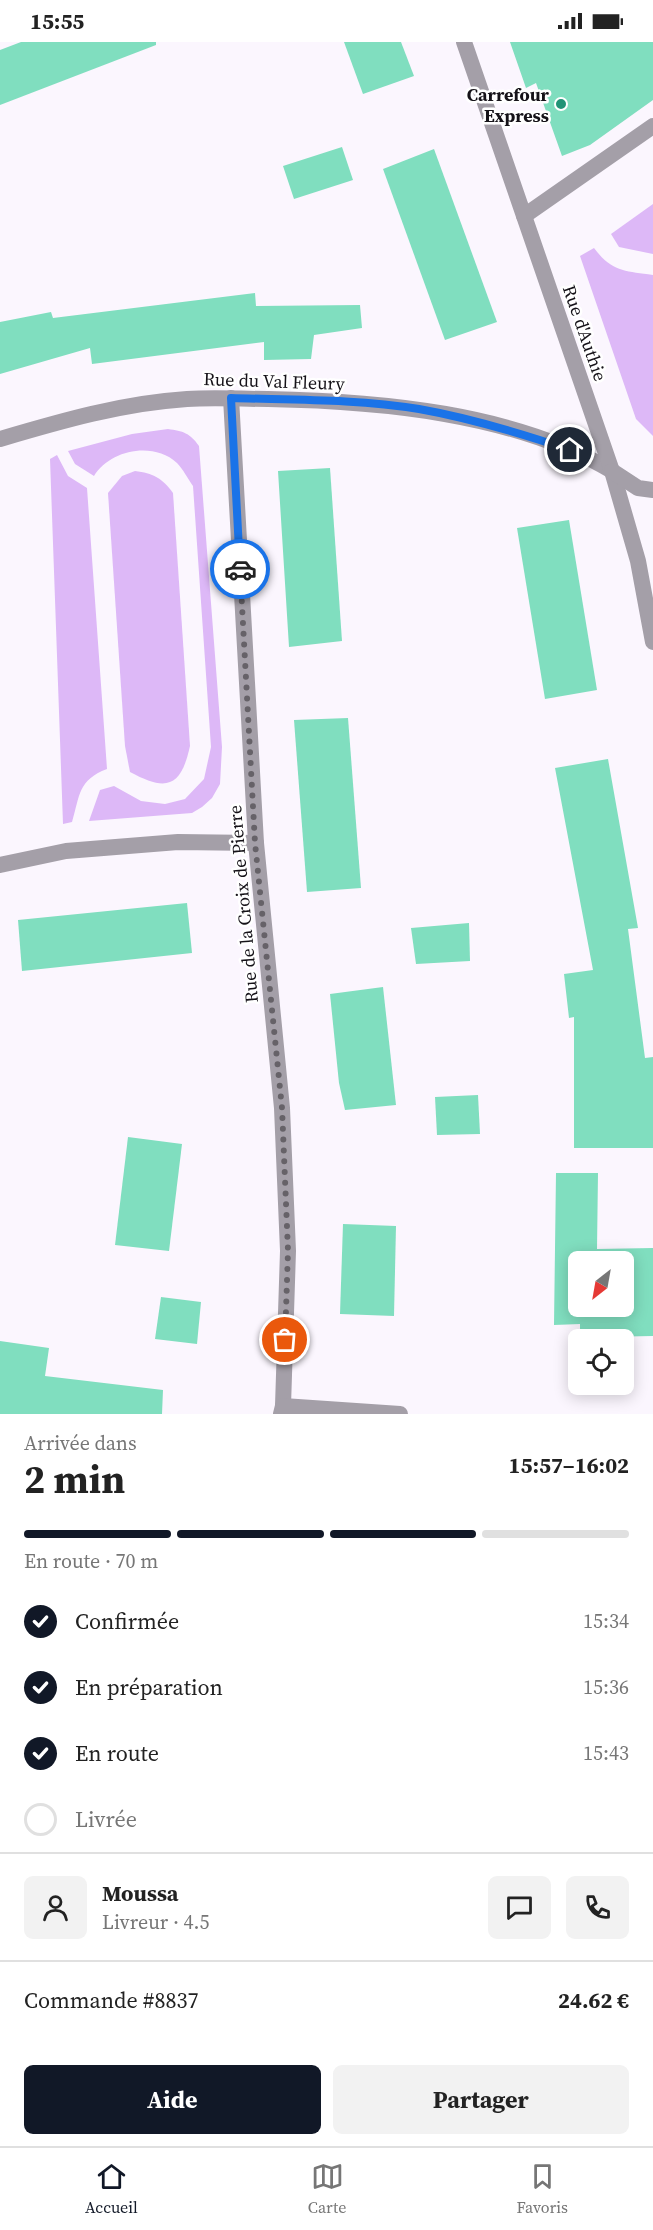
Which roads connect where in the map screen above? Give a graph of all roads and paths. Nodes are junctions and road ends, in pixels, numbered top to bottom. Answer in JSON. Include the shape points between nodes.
{"nodes":[{"id":1,"x":464,"y":42,"type":"edge"},
{"id":2,"x":653,"y":126,"type":"edge"},
{"id":3,"x":524,"y":216,"type":"junction"},
{"id":4,"x":231,"y":398,"type":"junction"},
{"id":5,"x":0,"y":439,"type":"edge"},
{"id":6,"x":612,"y":471,"type":"junction"},
{"id":7,"x":653,"y":490,"type":"edge"},
{"id":8,"x":653,"y":642,"type":"edge"},
{"id":9,"x":255,"y":843,"type":"junction"},
{"id":10,"x":0,"y":865,"type":"edge"},
{"id":11,"x":282,"y":1410,"type":"edge"},
{"id":12,"x":400,"y":1414,"type":"edge"}],
"edges":[{"from":1,"to":3,"type":"street","name":"Rue d'Authie"},
{"from":2,"to":3,"type":"street"},
{"from":3,"to":6,"type":"street","name":"Rue d'Authie"},
{"from":4,"to":5,"type":"street","name":"Rue du Val Fleury","via":[[186,399],[112,409]]},
{"from":4,"to":6,"type":"street","name":"Rue du Val Fleury","via":[[319,400],[417,409],[501,427],[570,450]]},
{"from":4,"to":9,"type":"street","name":"Rue de la Croix de Pierre"},
{"from":6,"to":7,"type":"street","name":"Rue du Val Fleury","via":[[638,488]]},
{"from":6,"to":8,"type":"street","name":"Rue d'Authie","via":[[638,561]]},
{"from":9,"to":10,"type":"street","via":[[178,842],[66,851]]},
{"from":9,"to":11,"type":"street","name":"Rue de la Croix de Pierre","via":[[282,1108],[288,1251]]},
{"from":11,"to":12,"type":"street"}]}
